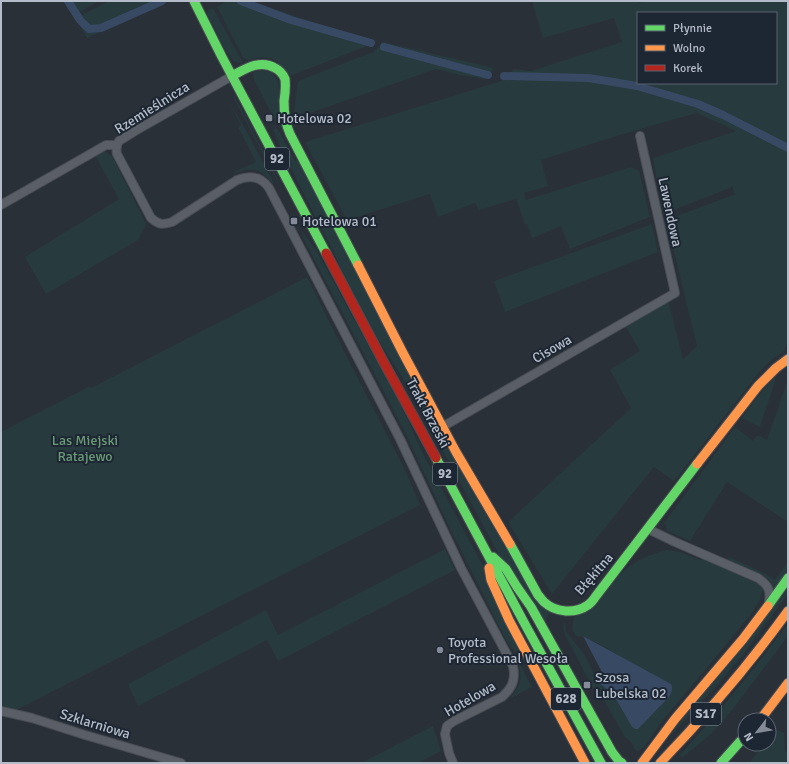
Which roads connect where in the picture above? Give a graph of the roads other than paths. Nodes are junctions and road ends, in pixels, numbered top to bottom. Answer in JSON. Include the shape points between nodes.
{"nodes":[{"id":1,"x":194,"y":1,"type":"edge"},
{"id":2,"x":232,"y":76,"type":"junction"},
{"id":3,"x":640,"y":136,"type":"dead end"},
{"id":4,"x":117,"y":146,"type":"junction"},
{"id":5,"x":1,"y":205,"type":"edge"},
{"id":6,"x":675,"y":293,"type":"joint"},
{"id":7,"x":788,"y":359,"type":"edge"},
{"id":8,"x":442,"y":427,"type":"junction"},
{"id":9,"x":648,"y":529,"type":"junction"},
{"id":10,"x":484,"y":548,"type":"junction"},
{"id":11,"x":788,"y":578,"type":"edge"},
{"id":12,"x":534,"y":586,"type":"joint"},
{"id":13,"x":768,"y":606,"type":"junction"},
{"id":14,"x":788,"y":611,"type":"edge"},
{"id":15,"x":788,"y":683,"type":"edge"},
{"id":16,"x":766,"y":712,"type":"edge"},
{"id":17,"x":4,"y":713,"type":"edge"},
{"id":18,"x":737,"y":745,"type":"edge"},
{"id":19,"x":181,"y":763,"type":"edge"},
{"id":20,"x":453,"y":763,"type":"edge"},
{"id":21,"x":585,"y":763,"type":"edge"},
{"id":22,"x":601,"y":763,"type":"edge"},
{"id":23,"x":622,"y":763,"type":"edge"},
{"id":24,"x":642,"y":763,"type":"edge"},
{"id":25,"x":660,"y":763,"type":"edge"},
{"id":26,"x":721,"y":763,"type":"edge"}],
"edges":[{"from":1,"to":2,"type":"main road","name":"Trakt Brzeski","number":"92"},
{"from":2,"to":4,"type":"street","name":"Rzemieślnicza","via":[[135,131],[119,141]]},
{"from":2,"to":8,"type":"main road","name":"Trakt Brzeski","via":[[253,65],[264,63],[277,69],[284,76],[284,107],[288,131]]},
{"from":2,"to":10,"type":"main road","name":"Trakt Brzeski","number":"92"},
{"from":3,"to":6,"type":"street","name":"Lawendowa"},
{"from":4,"to":5,"type":"street","name":"Rzemieślnicza","via":[[106,145]]},
{"from":4,"to":20,"type":"street","name":"Hotelowa","via":[[117,154],[151,218],[163,225],[172,222],[237,180],[248,177],[258,179],[270,188],[400,439],[461,568],[513,666],[514,681],[502,697],[447,726],[445,734]]},
{"from":6,"to":8,"type":"street","name":"Cisowa"},
{"from":7,"to":9,"type":"main road","name":"Błękitna","via":[[770,372],[758,386]]},
{"from":8,"to":12,"type":"main road","name":"Trakt Brzeski"},
{"from":9,"to":12,"type":"main road","name":"Błękitna","via":[[592,601],[583,608],[568,611],[549,606],[543,602]]},
{"from":9,"to":13,"type":"street","via":[[758,578],[768,587]]},
{"from":10,"to":21,"type":"main road","via":[[491,580],[509,620]]},
{"from":10,"to":22,"type":"main road","name":"Trakt Brzeski","number":"628"},
{"from":10,"to":23,"type":"main road","via":[[506,569],[531,607],[612,752]]},
{"from":11,"to":13,"type":"main road"},
{"from":13,"to":24,"type":"main road","via":[[675,718]]},
{"from":14,"to":25,"type":"main road","number":"S17","via":[[736,680]]},
{"from":15,"to":16,"type":"main road"},
{"from":17,"to":19,"type":"street","name":"Szklarniowa","via":[[32,718]]},
{"from":18,"to":26,"type":"main road"}]}
